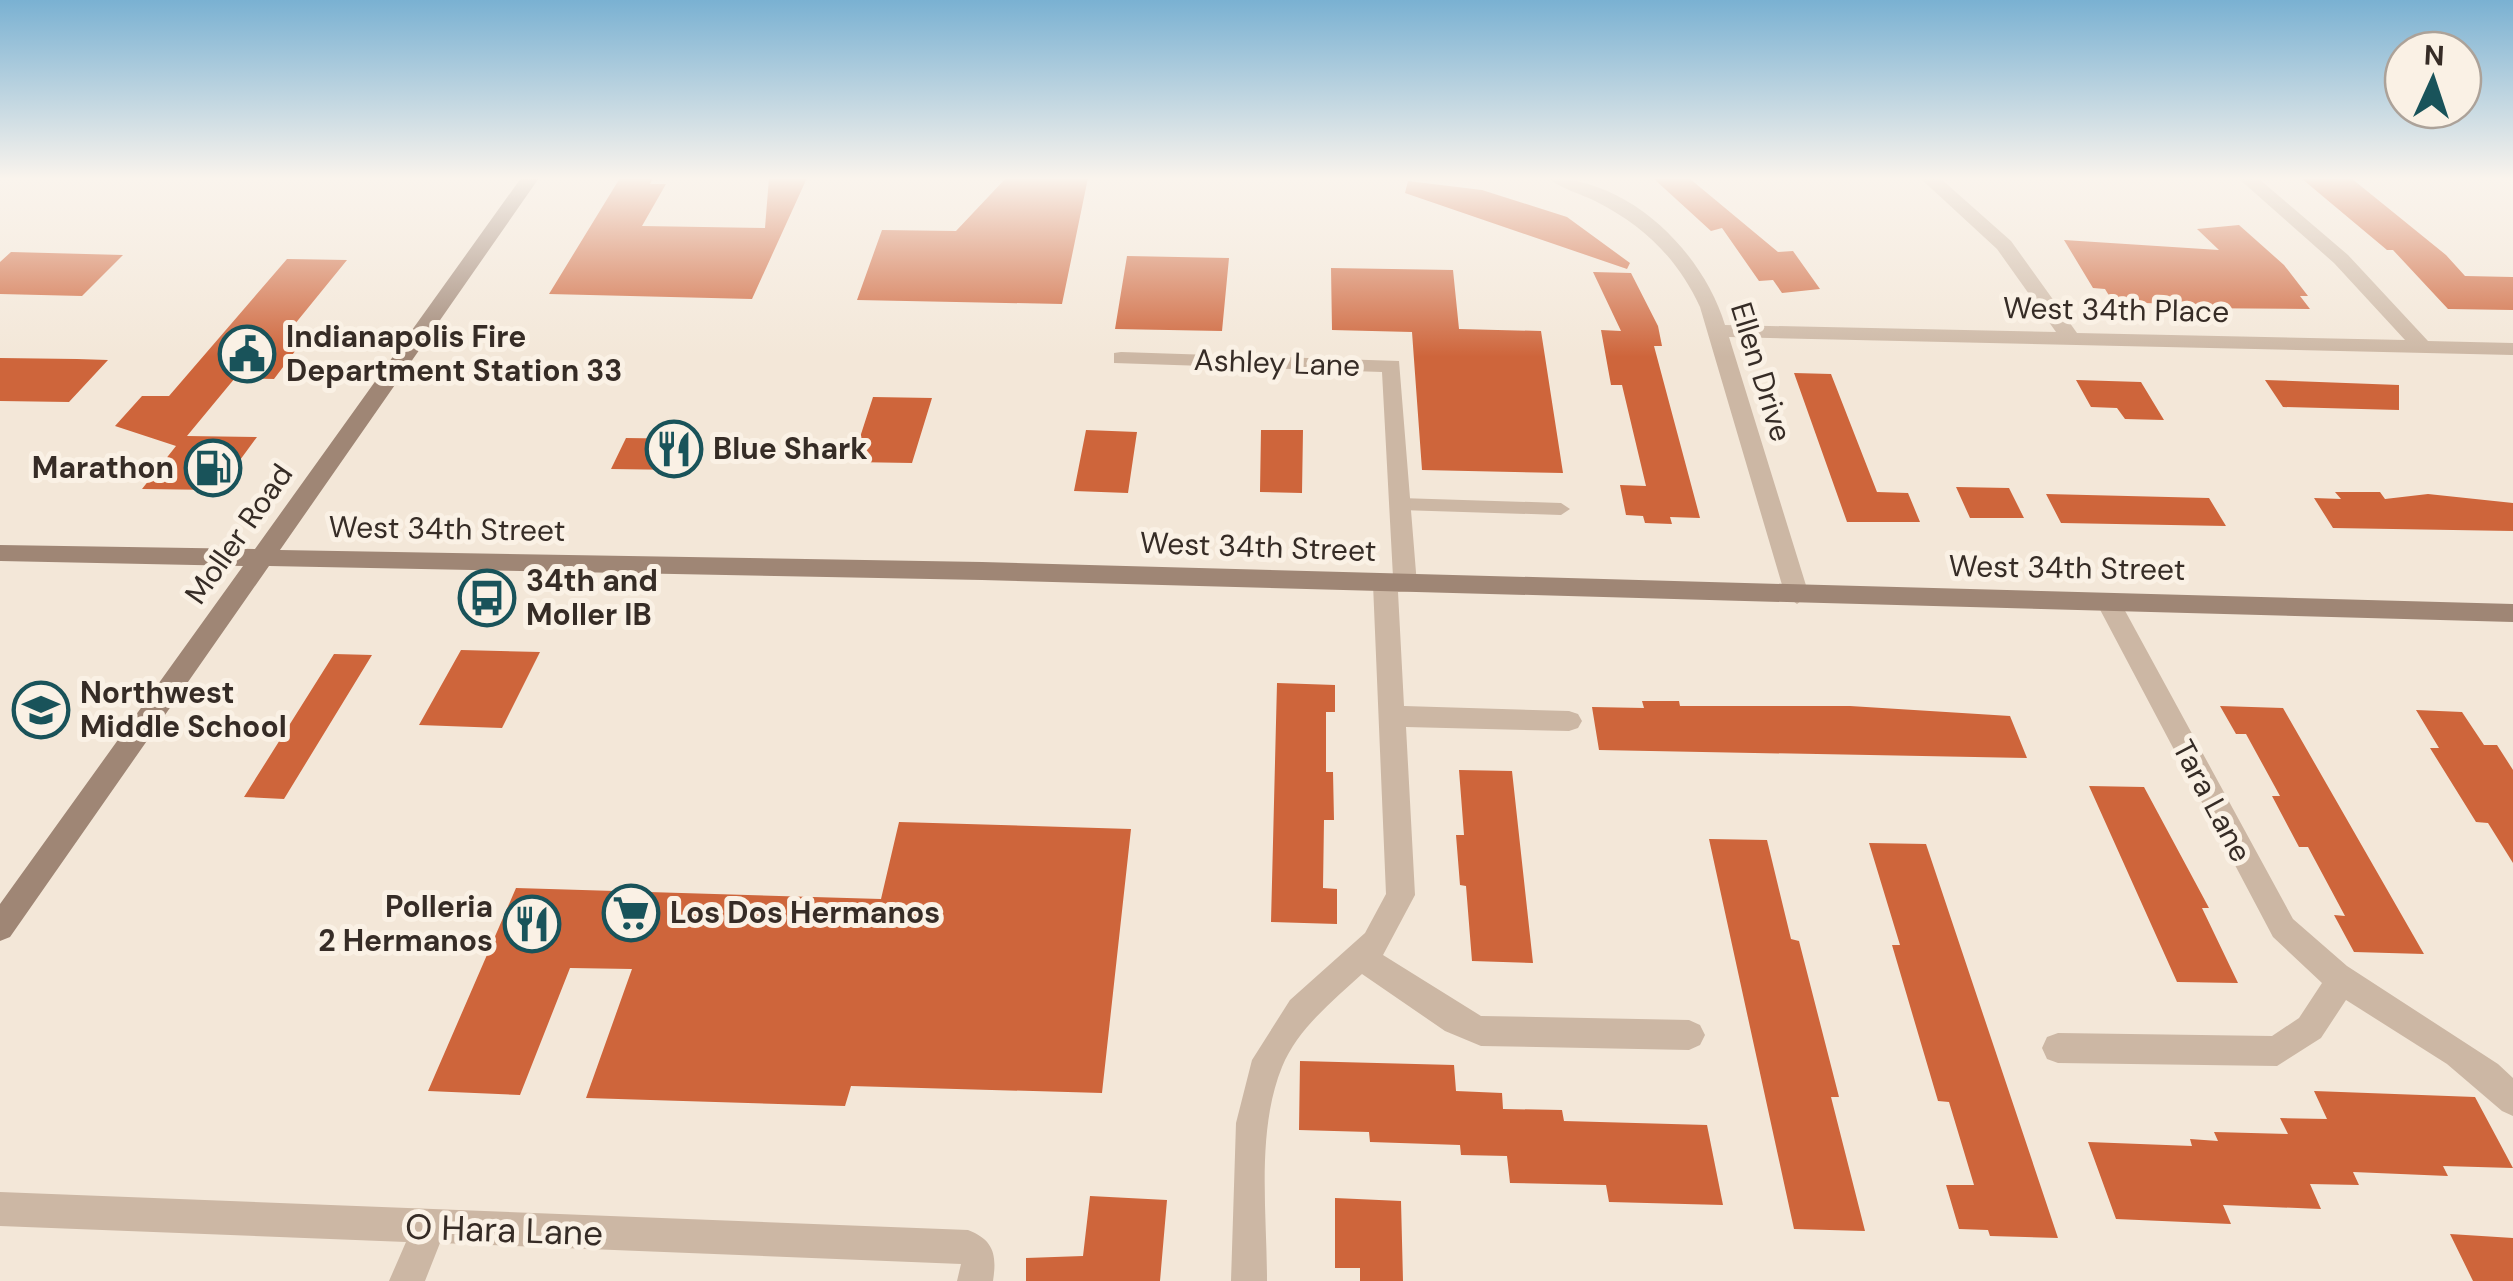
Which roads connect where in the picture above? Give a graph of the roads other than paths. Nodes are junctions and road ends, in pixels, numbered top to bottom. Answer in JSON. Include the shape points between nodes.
{"nodes":[{"id":1,"x":488,"y":238,"type":"edge"},
{"id":2,"x":1663,"y":238,"type":"edge"},
{"id":3,"x":1996,"y":238,"type":"edge"},
{"id":4,"x":2318,"y":238,"type":"edge"},
{"id":5,"x":1718,"y":330,"type":"junction"},
{"id":6,"x":2070,"y":338,"type":"junction"},
{"id":7,"x":2422,"y":347,"type":"junction"},
{"id":8,"x":2513,"y":349,"type":"edge"},
{"id":9,"x":1122,"y":358,"type":"dead end"},
{"id":10,"x":1400,"y":504,"type":"junction"},
{"id":11,"x":1562,"y":509,"type":"dead end"},
{"id":12,"x":0,"y":553,"type":"edge"},
{"id":13,"x":262,"y":558,"type":"junction"},
{"id":14,"x":1395,"y":585,"type":"junction"},
{"id":15,"x":1797,"y":595,"type":"junction"},
{"id":16,"x":2108,"y":602,"type":"junction"},
{"id":17,"x":2511,"y":616,"type":"edge"},
{"id":18,"x":1393,"y":716,"type":"junction"},
{"id":19,"x":1570,"y":721,"type":"dead end"},
{"id":20,"x":0,"y":928,"type":"edge"},
{"id":21,"x":1362,"y":957,"type":"junction"},
{"id":22,"x":2341,"y":980,"type":"junction"},
{"id":23,"x":1689,"y":1035,"type":"dead end"},
{"id":24,"x":2058,"y":1048,"type":"dead end"},
{"id":25,"x":2513,"y":1100,"type":"edge"},
{"id":26,"x":0,"y":1210,"type":"edge"},
{"id":27,"x":430,"y":1227,"type":"junction"},
{"id":28,"x":407,"y":1281,"type":"edge"},
{"id":29,"x":975,"y":1281,"type":"edge"},
{"id":30,"x":1248,"y":1281,"type":"edge"}],
"edges":[{"from":1,"to":13,"type":"street","name":"Moller Road"},
{"from":2,"to":5,"type":"street","name":"Ellen Drive","via":[[1688,263]]},
{"from":3,"to":6,"type":"street"},
{"from":4,"to":7,"type":"street"},
{"from":5,"to":6,"type":"street","name":"West 34th Place"},
{"from":5,"to":15,"type":"street","name":"Ellen Drive"},
{"from":6,"to":7,"type":"street","name":"West 34th Place"},
{"from":7,"to":8,"type":"street","name":"West 34th Place"},
{"from":9,"to":10,"type":"street","name":"Ashley Lane","via":[[1392,366]]},
{"from":10,"to":11,"type":"lane"},
{"from":10,"to":14,"type":"street","name":"Ashley Lane"},
{"from":12,"to":13,"type":"street","name":"West 34th Street"},
{"from":13,"to":14,"type":"street","name":"West 34th Street","via":[[982,570]]},
{"from":13,"to":20,"type":"street","name":"Moller Road"},
{"from":14,"to":15,"type":"street","name":"West 34th Street"},
{"from":14,"to":18,"type":"street","name":"Ashley Lane"},
{"from":15,"to":16,"type":"street","name":"West 34th Street"},
{"from":16,"to":17,"type":"street","name":"West 34th Street"},
{"from":16,"to":22,"type":"street","name":"Tara Lane","via":[[2270,910],[2310,957]]},
{"from":18,"to":19,"type":"street"},
{"from":18,"to":21,"type":"street","name":"Ashley Lane","via":[[1402,895]]},
{"from":21,"to":23,"type":"street","via":[[1456,1021],[1481,1030]]},
{"from":21,"to":30,"type":"street","name":"Ashley Lane","via":[[1292,1021],[1262,1074],[1252,1123]]},
{"from":22,"to":24,"type":"street","via":[[2310,1028],[2277,1050]]},
{"from":22,"to":25,"type":"street","name":"Tara Lane","via":[[2460,1054]]},
{"from":26,"to":27,"type":"street","name":"O Hara Lane"},
{"from":27,"to":28,"type":"street"},
{"from":27,"to":29,"type":"street","name":"O Hara Lane","via":[[968,1247],[979,1258]]}]}
